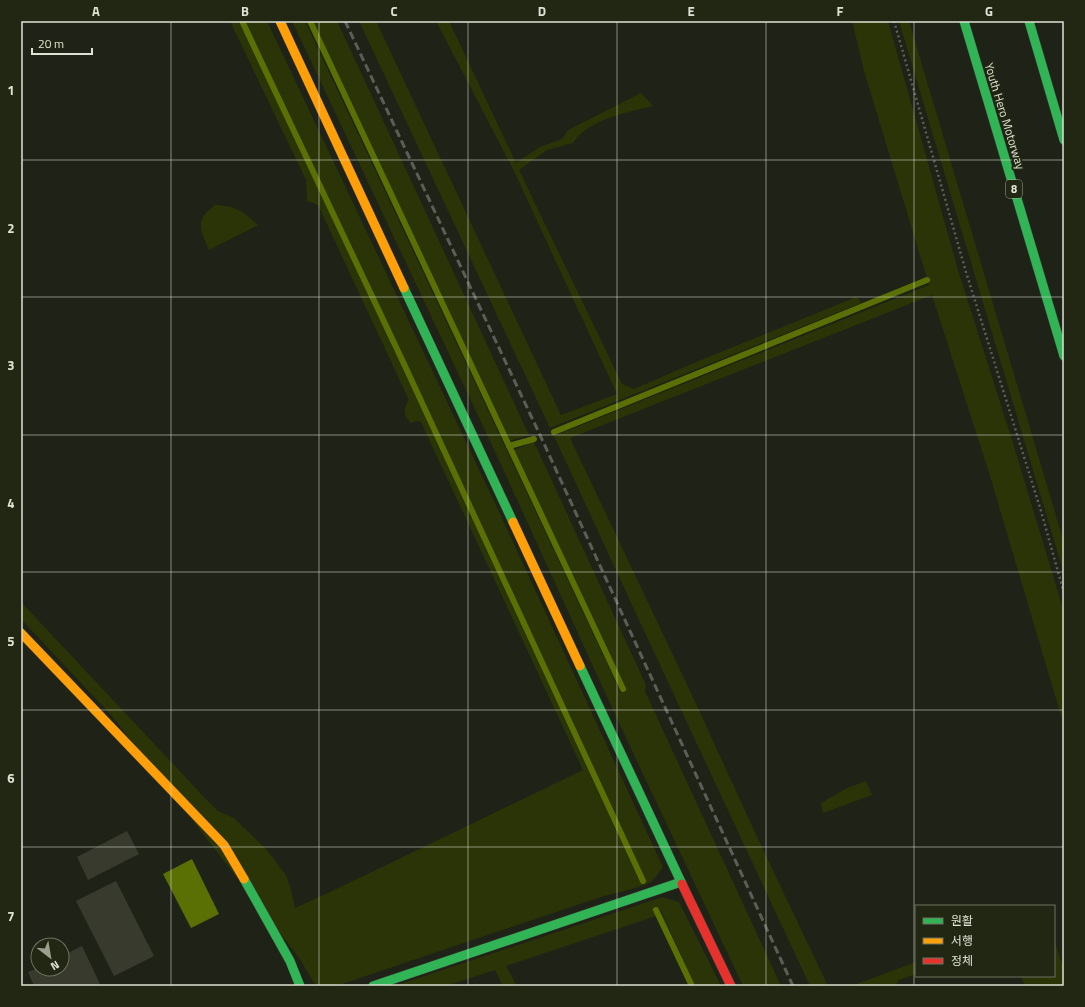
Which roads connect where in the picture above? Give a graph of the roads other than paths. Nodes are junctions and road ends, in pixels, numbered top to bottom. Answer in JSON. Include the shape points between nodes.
{"nodes":[{"id":1,"x":280,"y":21,"type":"edge"},
{"id":2,"x":964,"y":21,"type":"edge"},
{"id":3,"x":1028,"y":21,"type":"edge"},
{"id":4,"x":1064,"y":140,"type":"edge"},
{"id":5,"x":1064,"y":356,"type":"edge"},
{"id":6,"x":21,"y":633,"type":"edge"},
{"id":7,"x":681,"y":882,"type":"junction"},
{"id":8,"x":300,"y":986,"type":"edge"},
{"id":9,"x":373,"y":986,"type":"edge"},
{"id":10,"x":731,"y":986,"type":"edge"}],
"edges":[{"from":1,"to":7,"type":"main road"},
{"from":2,"to":5,"type":"main road","name":"Youth Hero Motorway","number":"8"},
{"from":3,"to":4,"type":"main road"},
{"from":6,"to":8,"type":"main road","via":[[224,845],[290,961]]},
{"from":7,"to":9,"type":"main road"},
{"from":7,"to":10,"type":"main road"}]}
